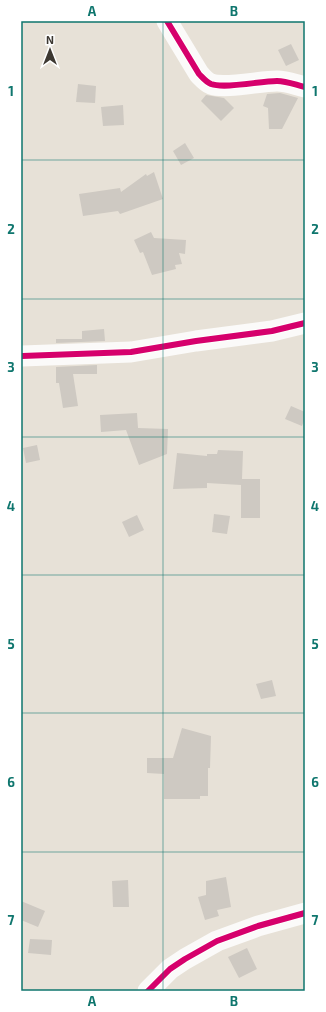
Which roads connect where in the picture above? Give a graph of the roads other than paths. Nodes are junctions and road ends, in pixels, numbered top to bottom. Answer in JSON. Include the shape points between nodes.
{"nodes":[{"id":1,"x":167,"y":21,"type":"edge"},
{"id":2,"x":305,"y":87,"type":"edge"},
{"id":3,"x":305,"y":323,"type":"edge"},
{"id":4,"x":22,"y":356,"type":"edge"},
{"id":5,"x":305,"y":913,"type":"edge"},
{"id":6,"x":148,"y":991,"type":"edge"}],
"edges":[{"from":1,"to":2,"type":"street","via":[[199,74],[211,84],[220,86],[279,81]]},
{"from":3,"to":4,"type":"street","via":[[272,331],[196,340],[131,352]]},
{"from":5,"to":6,"type":"street","via":[[217,941],[170,969]]}]}
